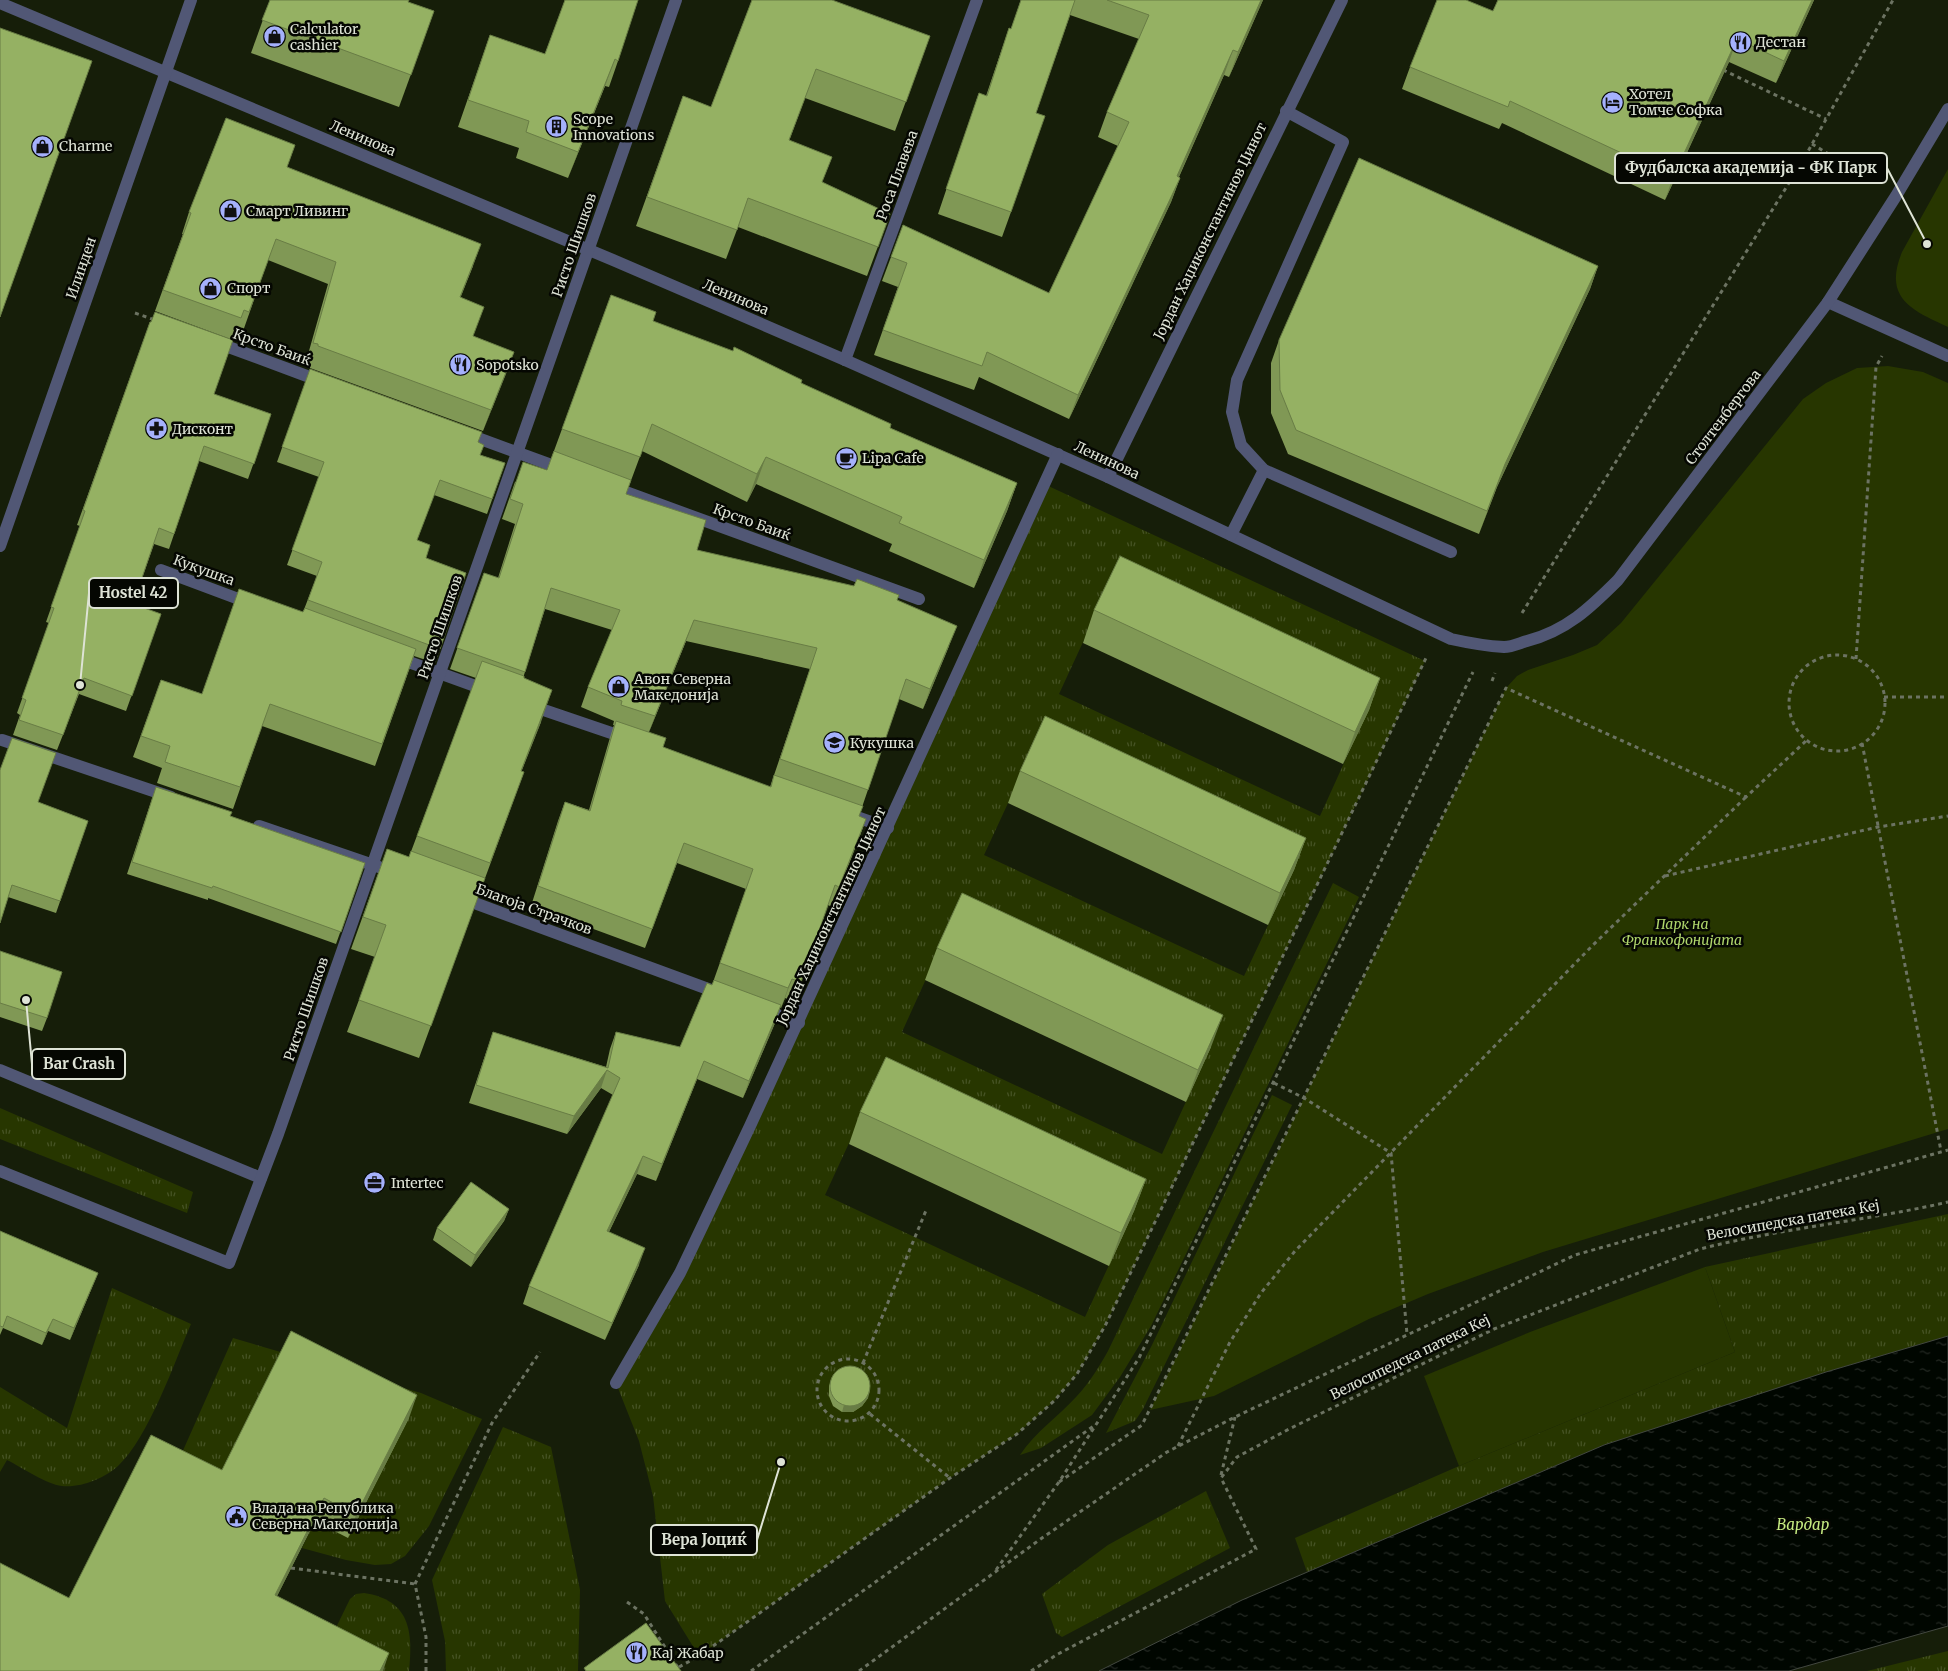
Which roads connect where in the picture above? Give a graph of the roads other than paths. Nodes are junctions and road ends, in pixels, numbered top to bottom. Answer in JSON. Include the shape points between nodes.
{"nodes":[{"id":1,"x":191,"y":0,"type":"edge"},
{"id":2,"x":676,"y":0,"type":"edge"},
{"id":3,"x":978,"y":0,"type":"edge"},
{"id":4,"x":1342,"y":0,"type":"edge"},
{"id":5,"x":0,"y":3,"type":"edge"},
{"id":6,"x":166,"y":71,"type":"junction"},
{"id":7,"x":1948,"y":109,"type":"edge"},
{"id":8,"x":1286,"y":111,"type":"junction"},
{"id":9,"x":588,"y":250,"type":"junction"},
{"id":10,"x":1828,"y":302,"type":"junction"},
{"id":11,"x":198,"y":336,"type":"edge"},
{"id":12,"x":1948,"y":356,"type":"edge"},
{"id":13,"x":845,"y":360,"type":"junction"},
{"id":14,"x":339,"y":388,"type":"edge"},
{"id":15,"x":451,"y":429,"type":"edge"},
{"id":16,"x":517,"y":453,"type":"junction"},
{"id":17,"x":1058,"y":454,"type":"junction"},
{"id":18,"x":1264,"y":470,"type":"junction"},
{"id":19,"x":573,"y":473,"type":"edge"},
{"id":20,"x":1108,"y":477,"type":"junction"},
{"id":21,"x":601,"y":483,"type":"edge"},
{"id":22,"x":1231,"y":535,"type":"junction"},
{"id":23,"x":0,"y":546,"type":"edge"},
{"id":24,"x":1451,"y":552,"type":"dead end"},
{"id":25,"x":160,"y":570,"type":"dead end"},
{"id":26,"x":919,"y":599,"type":"dead end"},
{"id":27,"x":263,"y":608,"type":"edge"},
{"id":28,"x":1451,"y":639,"type":"joint"},
{"id":29,"x":384,"y":653,"type":"edge"},
{"id":30,"x":440,"y":674,"type":"junction"},
{"id":31,"x":2,"y":740,"type":"dead end"},
{"id":32,"x":636,"y":741,"type":"edge"},
{"id":33,"x":187,"y":802,"type":"edge"},
{"id":34,"x":841,"y":812,"type":"edge"},
{"id":35,"x":242,"y":821,"type":"edge"},
{"id":36,"x":888,"y":828,"type":"junction"},
{"id":37,"x":372,"y":864,"type":"junction"},
{"id":38,"x":391,"y":871,"type":"edge"},
{"id":39,"x":446,"y":892,"type":"edge"},
{"id":40,"x":734,"y":999,"type":"edge"},
{"id":41,"x":752,"y":1006,"type":"edge"},
{"id":42,"x":799,"y":1023,"type":"junction"},
{"id":43,"x":0,"y":1070,"type":"edge"},
{"id":44,"x":0,"y":1171,"type":"edge"},
{"id":45,"x":261,"y":1178,"type":"junction"},
{"id":46,"x":616,"y":1383,"type":"dead end"}],
"edges":[{"from":1,"to":6,"type":"street","name":"Илинден"},
{"from":2,"to":9,"type":"street","name":"Ристо Шишков"},
{"from":3,"to":13,"type":"street","name":"Роса Плавева"},
{"from":4,"to":8,"type":"street","name":"Јордан Хаџиконстантинов Џинот"},
{"from":5,"to":6,"type":"street","name":"Ленинова"},
{"from":6,"to":9,"type":"street","name":"Ленинова"},
{"from":6,"to":23,"type":"street","name":"Илинден"},
{"from":7,"to":10,"type":"street","name":"Столтенбергова"},
{"from":8,"to":18,"type":"street","via":[[1343,142],[1237,380],[1232,412],[1241,445]]},
{"from":8,"to":20,"type":"street","name":"Јордан Хаџиконстантинов Џинот"},
{"from":9,"to":13,"type":"street","name":"Ленинова"},
{"from":9,"to":16,"type":"street","name":"Ристо Шишков"},
{"from":10,"to":12,"type":"street"},
{"from":10,"to":28,"type":"street","name":"Столтенбергова","via":[[1618,580],[1594,605],[1565,627],[1506,647]]},
{"from":11,"to":14,"type":"street","name":"Крсто Баиќ"},
{"from":13,"to":17,"type":"street","name":"Ленинова"},
{"from":15,"to":16,"type":"street"},
{"from":16,"to":19,"type":"street"},
{"from":16,"to":30,"type":"street","name":"Ристо Шишков"},
{"from":17,"to":20,"type":"street","name":"Ленинова"},
{"from":17,"to":36,"type":"street","name":"Јордан Хаџиконстантинов Џинот"},
{"from":18,"to":22,"type":"street"},
{"from":18,"to":24,"type":"street"},
{"from":20,"to":22,"type":"street","name":"Ленинова"},
{"from":21,"to":26,"type":"street","name":"Крсто Баиќ"},
{"from":22,"to":28,"type":"street","name":"Ленинова"},
{"from":25,"to":27,"type":"street","name":"Кукушка"},
{"from":29,"to":30,"type":"street"},
{"from":30,"to":32,"type":"street"},
{"from":30,"to":37,"type":"street","name":"Ристо Шишков"},
{"from":31,"to":33,"type":"street"},
{"from":34,"to":36,"type":"street"},
{"from":35,"to":37,"type":"street"},
{"from":36,"to":42,"type":"street","name":"Јордан Хаџиконстантинов Џинот"},
{"from":37,"to":38,"type":"street"},
{"from":37,"to":45,"type":"street","name":"Ристо Шишков"},
{"from":39,"to":40,"type":"street","name":"Благоја Страчков"},
{"from":41,"to":42,"type":"street"},
{"from":42,"to":46,"type":"street","name":"Јордан Хаџиконстантинов Џинот","via":[[680,1273]]},
{"from":43,"to":45,"type":"street"},
{"from":44,"to":45,"type":"street","name":"Ристо Шишков","via":[[229,1263]]}]}
